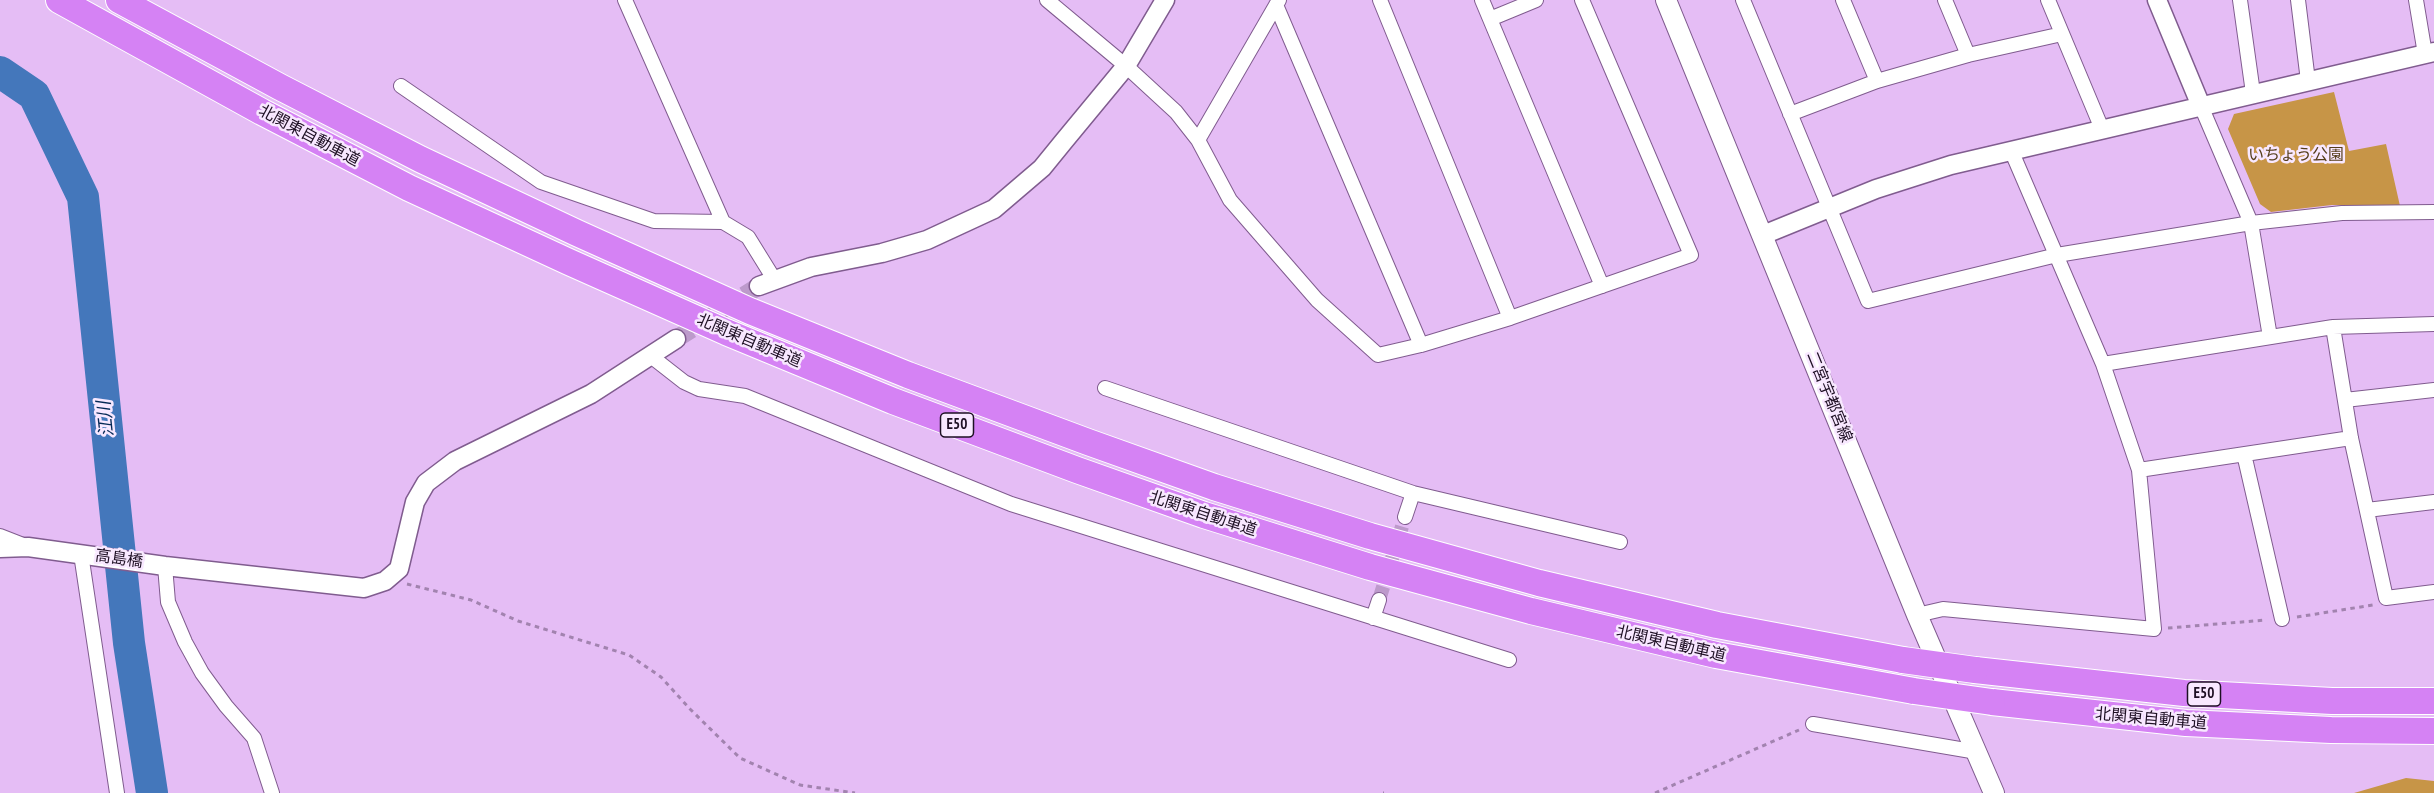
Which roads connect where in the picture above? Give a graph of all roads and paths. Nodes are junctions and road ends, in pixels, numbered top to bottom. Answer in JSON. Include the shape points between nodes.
{"nodes":[{"id":1,"x":59,"y":0,"type":"edge"},
{"id":2,"x":119,"y":0,"type":"edge"},
{"id":3,"x":625,"y":0,"type":"edge"},
{"id":4,"x":1047,"y":0,"type":"edge"},
{"id":5,"x":1165,"y":0,"type":"edge"},
{"id":6,"x":1380,"y":0,"type":"edge"},
{"id":7,"x":1482,"y":0,"type":"edge"},
{"id":8,"x":1536,"y":0,"type":"edge"},
{"id":9,"x":1582,"y":0,"type":"edge"},
{"id":10,"x":1666,"y":0,"type":"edge"},
{"id":11,"x":1743,"y":0,"type":"edge"},
{"id":12,"x":1843,"y":0,"type":"edge"},
{"id":13,"x":1945,"y":0,"type":"edge"},
{"id":14,"x":2048,"y":0,"type":"edge"},
{"id":15,"x":2157,"y":0,"type":"edge"},
{"id":16,"x":2241,"y":0,"type":"edge"},
{"id":17,"x":2298,"y":0,"type":"edge"},
{"id":18,"x":2416,"y":0,"type":"edge"},
{"id":19,"x":1278,"y":2,"type":"edge"},
{"id":20,"x":1490,"y":19,"type":"junction"},
{"id":21,"x":2062,"y":34,"type":"junction"},
{"id":22,"x":1968,"y":55,"type":"junction"},
{"id":23,"x":2431,"y":56,"type":"edge"},
{"id":24,"x":1126,"y":66,"type":"junction"},
{"id":25,"x":1877,"y":81,"type":"junction"},
{"id":26,"x":2308,"y":81,"type":"junction"},
{"id":27,"x":401,"y":86,"type":"dead end"},
{"id":28,"x":2253,"y":93,"type":"junction"},
{"id":29,"x":2201,"y":106,"type":"junction"},
{"id":30,"x":1790,"y":114,"type":"junction"},
{"id":31,"x":2102,"y":129,"type":"junction"},
{"id":32,"x":1198,"y":140,"type":"junction"},
{"id":33,"x":2012,"y":150,"type":"junction"},
{"id":34,"x":1830,"y":209,"type":"junction"},
{"id":35,"x":2434,"y":212,"type":"edge"},
{"id":36,"x":723,"y":222,"type":"junction"},
{"id":37,"x":2252,"y":223,"type":"junction"},
{"id":38,"x":1763,"y":235,"type":"junction"},
{"id":39,"x":2057,"y":255,"type":"junction"},
{"id":40,"x":766,"y":282,"type":"joint"},
{"id":41,"x":1602,"y":286,"type":"junction"},
{"id":42,"x":1510,"y":318,"type":"junction"},
{"id":43,"x":2434,"y":324,"type":"edge"},
{"id":44,"x":2333,"y":327,"type":"junction"},
{"id":45,"x":2270,"y":337,"type":"junction"},
{"id":46,"x":676,"y":339,"type":"tunnel mouth"},
{"id":47,"x":1421,"y":345,"type":"junction"},
{"id":48,"x":652,"y":357,"type":"junction"},
{"id":49,"x":2103,"y":364,"type":"junction"},
{"id":50,"x":1105,"y":388,"type":"dead end"},
{"id":51,"x":2434,"y":390,"type":"edge"},
{"id":52,"x":2345,"y":400,"type":"junction"},
{"id":53,"x":2351,"y":438,"type":"junction"},
{"id":54,"x":2244,"y":454,"type":"junction"},
{"id":55,"x":2139,"y":470,"type":"junction"},
{"id":56,"x":1413,"y":493,"type":"junction"},
{"id":57,"x":2434,"y":502,"type":"edge"},
{"id":58,"x":2367,"y":510,"type":"junction"},
{"id":59,"x":1405,"y":517,"type":"tunnel mouth"},
{"id":60,"x":0,"y":536,"type":"edge"},
{"id":61,"x":1620,"y":542,"type":"dead end"},
{"id":62,"x":28,"y":547,"type":"junction"},
{"id":63,"x":0,"y":548,"type":"edge"},
{"id":64,"x":84,"y":554,"type":"junction"},
{"id":65,"x":158,"y":565,"type":"junction"},
{"id":66,"x":385,"y":581,"type":"junction"},
{"id":67,"x":2434,"y":592,"type":"edge"},
{"id":68,"x":1379,"y":600,"type":"tunnel mouth"},
{"id":69,"x":1917,"y":615,"type":"junction"},
{"id":70,"x":1373,"y":618,"type":"junction"},
{"id":71,"x":2282,"y":619,"type":"dead end"},
{"id":72,"x":1509,"y":660,"type":"dead end"},
{"id":73,"x":2434,"y":701,"type":"edge"},
{"id":74,"x":1813,"y":724,"type":"joint"},
{"id":75,"x":2434,"y":731,"type":"edge"},
{"id":76,"x":1977,"y":752,"type":"junction"},
{"id":77,"x":117,"y":793,"type":"edge"},
{"id":78,"x":272,"y":793,"type":"edge"},
{"id":79,"x":855,"y":793,"type":"edge"},
{"id":80,"x":1655,"y":793,"type":"edge"},
{"id":81,"x":1994,"y":793,"type":"edge"}],
"edges":[{"from":1,"to":75,"type":"highway","name":"北関東自動車道","number":"E50","bridge":true,"via":[[398,182],[726,332],[883,397],[1077,470],[1370,567],[1716,656],[1914,691],[2186,723]]},
{"from":2,"to":73,"type":"highway","name":"北関東自動車道","number":"E50","bridge":true,"via":[[410,154],[750,311],[1088,442],[1370,536],[1539,584],[1717,625],[1903,660],[2184,693]]},
{"from":3,"to":36,"type":"street"},
{"from":4,"to":24,"type":"street"},
{"from":5,"to":24,"type":"street"},
{"from":6,"to":42,"type":"street"},
{"from":7,"to":20,"type":"street"},
{"from":8,"to":20,"type":"street"},
{"from":9,"to":41,"type":"street","via":[[1691,255]]},
{"from":10,"to":38,"type":"main road","name":"二宮宇都宮線"},
{"from":11,"to":30,"type":"street"},
{"from":12,"to":25,"type":"street"},
{"from":13,"to":22,"type":"street"},
{"from":14,"to":21,"type":"street"},
{"from":15,"to":29,"type":"street"},
{"from":16,"to":28,"type":"street"},
{"from":17,"to":26,"type":"street"},
{"from":18,"to":23,"type":"street"},
{"from":19,"to":32,"type":"street"},
{"from":19,"to":47,"type":"street"},
{"from":20,"to":41,"type":"street"},
{"from":21,"to":22,"type":"street"},
{"from":21,"to":31,"type":"street"},
{"from":22,"to":25,"type":"street"},
{"from":23,"to":26,"type":"street"},
{"from":24,"to":32,"type":"street","via":[[1176,112]]},
{"from":24,"to":40,"type":"street","via":[[1042,168],[994,209],[927,240],[811,267]]},
{"from":25,"to":30,"type":"street"},
{"from":26,"to":28,"type":"street"},
{"from":27,"to":36,"type":"street","via":[[541,182],[654,221]]},
{"from":28,"to":29,"type":"street"},
{"from":29,"to":31,"type":"street"},
{"from":29,"to":37,"type":"street"},
{"from":30,"to":34,"type":"street"},
{"from":31,"to":33,"type":"street"},
{"from":32,"to":47,"type":"street","via":[[1230,200],[1317,300],[1378,355]]},
{"from":33,"to":34,"type":"street","via":[[1875,189]]},
{"from":33,"to":39,"type":"street"},
{"from":34,"to":38,"type":"street"},
{"from":34,"to":39,"type":"street","via":[[1868,301]]},
{"from":35,"to":37,"type":"street","via":[[2342,213]]},
{"from":36,"to":40,"type":"street","via":[[748,237]]},
{"from":37,"to":39,"type":"street"},
{"from":37,"to":45,"type":"street"},
{"from":38,"to":69,"type":"main road","name":"二宮宇都宮線"},
{"from":39,"to":49,"type":"street"},
{"from":41,"to":42,"type":"street"},
{"from":42,"to":47,"type":"street"},
{"from":43,"to":44,"type":"street"},
{"from":44,"to":45,"type":"street"},
{"from":44,"to":52,"type":"street"},
{"from":45,"to":49,"type":"street"},
{"from":46,"to":48,"type":"street"},
{"from":48,"to":66,"type":"street","via":[[591,394],[455,461],[426,483],[415,502],[399,569]]},
{"from":48,"to":70,"type":"street","via":[[699,389],[745,396],[1011,504]]},
{"from":49,"to":55,"type":"street"},
{"from":50,"to":56,"type":"street"},
{"from":51,"to":52,"type":"street"},
{"from":52,"to":53,"type":"street"},
{"from":53,"to":54,"type":"street"},
{"from":53,"to":58,"type":"street"},
{"from":54,"to":55,"type":"street"},
{"from":54,"to":71,"type":"street"},
{"from":55,"to":69,"type":"street","via":[[2154,629],[1943,609]]},
{"from":56,"to":59,"type":"street"},
{"from":56,"to":61,"type":"street"},
{"from":57,"to":58,"type":"street"},
{"from":58,"to":67,"type":"street","via":[[2386,598]]},
{"from":60,"to":62,"type":"street"},
{"from":62,"to":63,"type":"street","name":"高島橋"},
{"from":62,"to":64,"type":"street","name":"高島橋"},
{"from":64,"to":65,"type":"street","name":"高島橋"},
{"from":64,"to":77,"type":"street"},
{"from":65,"to":66,"type":"street","name":"高島橋","via":[[364,588]]},
{"from":65,"to":78,"type":"street","via":[[185,642],[202,673],[254,738]]},
{"from":66,"to":79,"type":"path","via":[[471,600],[518,621],[629,655],[661,677],[740,758],[800,786]]},
{"from":68,"to":70,"type":"street"},
{"from":69,"to":76,"type":"main road","name":"二宮宇都宮線"},
{"from":70,"to":72,"type":"street"},
{"from":74,"to":76,"type":"street"},
{"from":74,"to":80,"type":"path"},
{"from":76,"to":81,"type":"main road","name":"二宮宇都宮線"}]}
